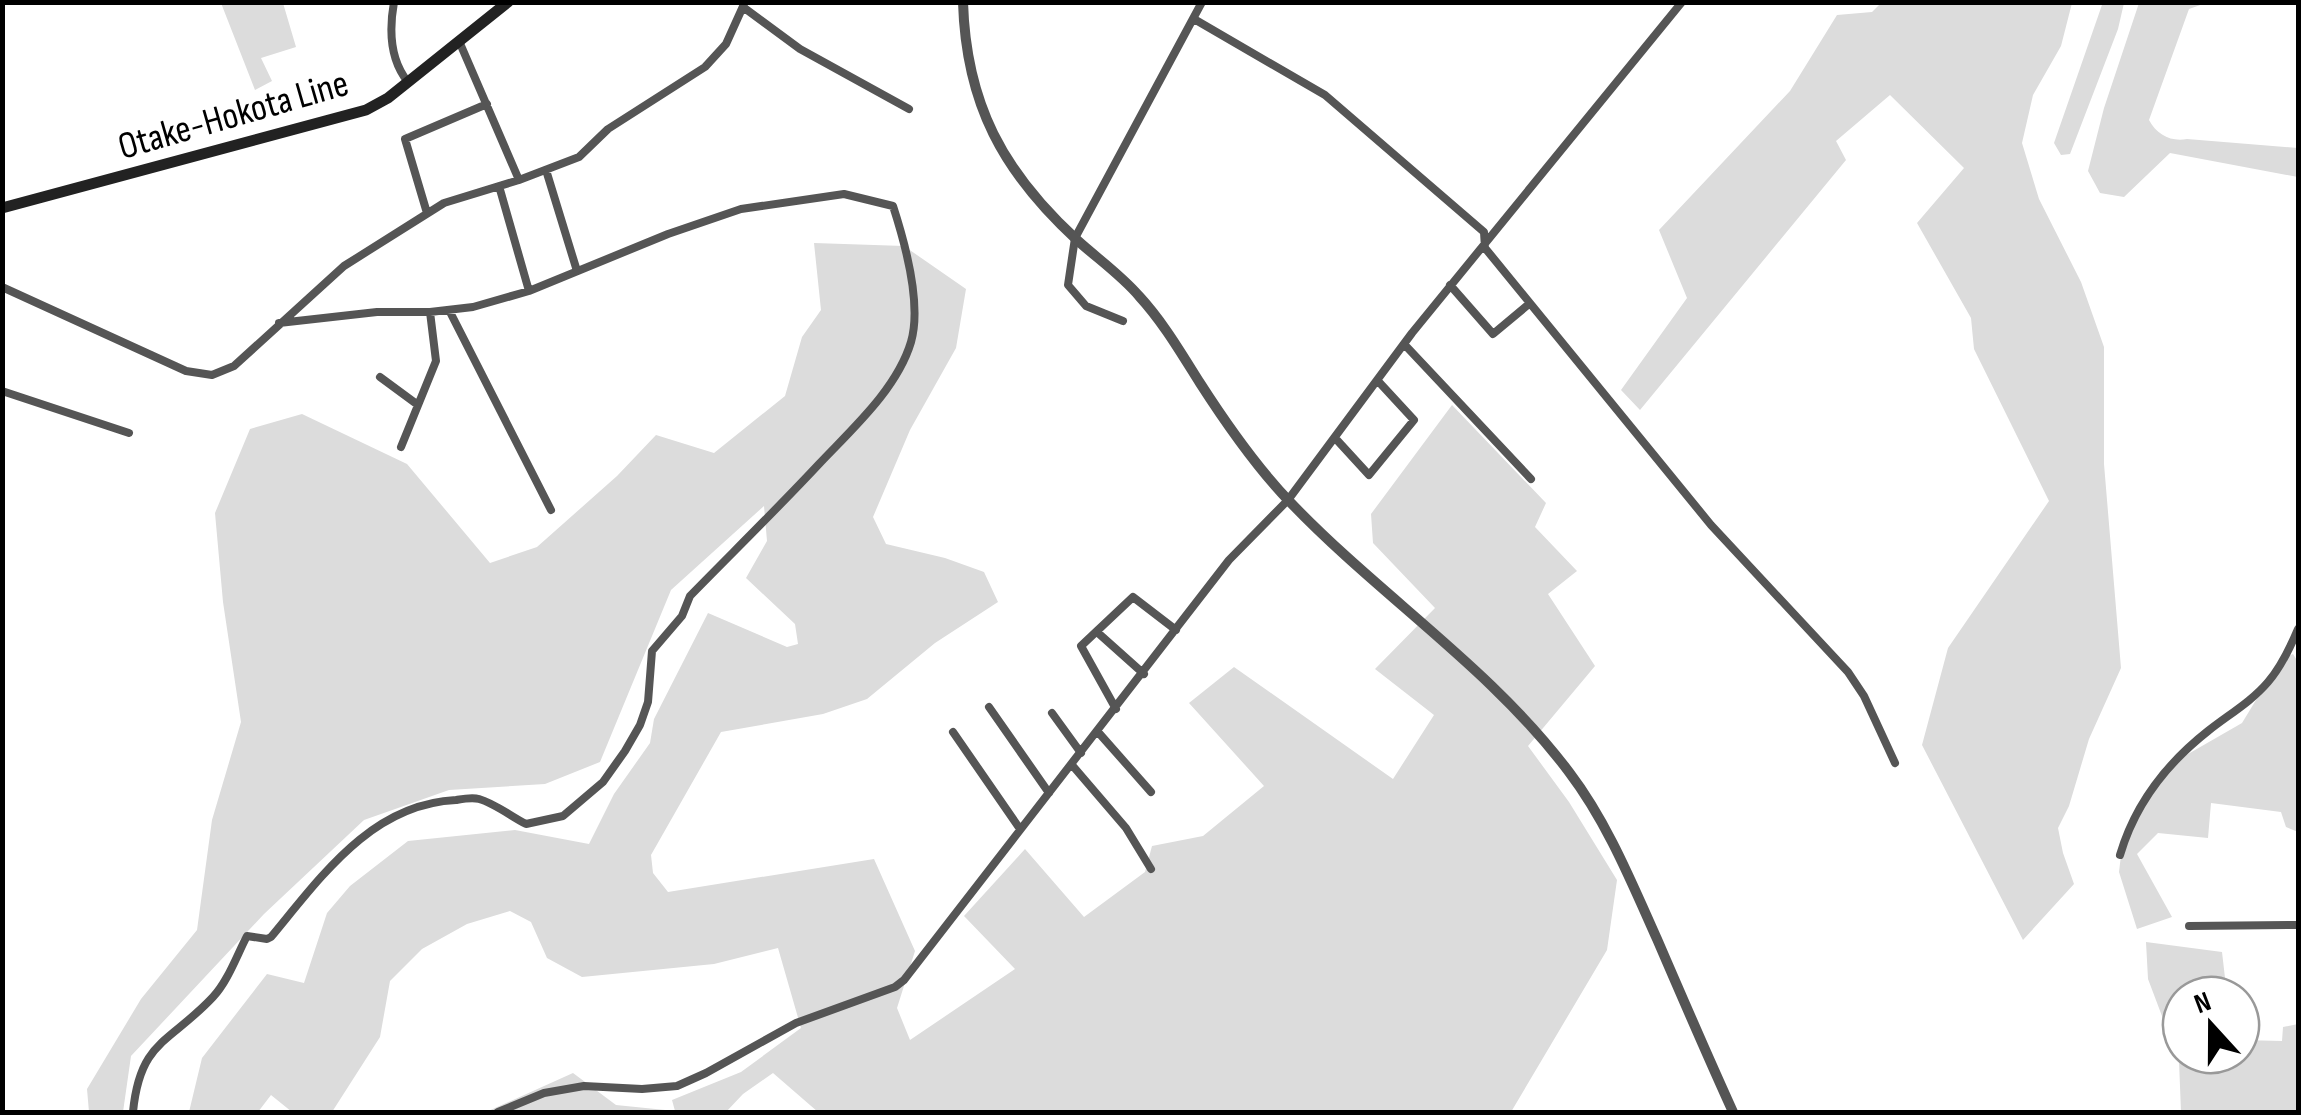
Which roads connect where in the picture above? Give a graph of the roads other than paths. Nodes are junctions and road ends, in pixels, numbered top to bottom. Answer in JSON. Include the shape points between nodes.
{"nodes":[{"id":1,"x":394,"y":2,"type":"edge"},
{"id":2,"x":508,"y":2,"type":"edge"},
{"id":3,"x":963,"y":2,"type":"edge"},
{"id":4,"x":1202,"y":2,"type":"edge"},
{"id":5,"x":1682,"y":2,"type":"edge"},
{"id":6,"x":744,"y":5,"type":"edge"},
{"id":7,"x":1194,"y":18,"type":"junction"},
{"id":8,"x":459,"y":41,"type":"junction"},
{"id":9,"x":408,"y":82,"type":"junction"},
{"id":10,"x":487,"y":104,"type":"junction"},
{"id":11,"x":909,"y":109,"type":"dead end"},
{"id":12,"x":546,"y":170,"type":"junction"},
{"id":13,"x":519,"y":180,"type":"junction"},
{"id":14,"x":499,"y":186,"type":"junction"},
{"id":15,"x":2,"y":208,"type":"edge"},
{"id":16,"x":427,"y":213,"type":"junction"},
{"id":17,"x":1076,"y":238,"type":"junction"},
{"id":18,"x":1486,"y":240,"type":"junction"},
{"id":19,"x":578,"y":272,"type":"junction"},
{"id":20,"x":1450,"y":285,"type":"junction"},
{"id":21,"x":2,"y":287,"type":"edge"},
{"id":22,"x":528,"y":292,"type":"junction"},
{"id":23,"x":1528,"y":304,"type":"junction"},
{"id":24,"x":449,"y":310,"type":"junction"},
{"id":25,"x":430,"y":312,"type":"junction"},
{"id":26,"x":1123,"y":321,"type":"dead end"},
{"id":27,"x":279,"y":324,"type":"junction"},
{"id":28,"x":1404,"y":344,"type":"junction"},
{"id":29,"x":380,"y":377,"type":"dead end"},
{"id":30,"x":1378,"y":381,"type":"junction"},
{"id":31,"x":2,"y":392,"type":"edge"},
{"id":32,"x":418,"y":406,"type":"junction"},
{"id":33,"x":129,"y":433,"type":"dead end"},
{"id":34,"x":1336,"y":439,"type":"junction"},
{"id":35,"x":401,"y":447,"type":"dead end"},
{"id":36,"x":1531,"y":479,"type":"dead end"},
{"id":37,"x":1288,"y":500,"type":"junction"},
{"id":38,"x":551,"y":510,"type":"dead end"},
{"id":39,"x":2298,"y":629,"type":"edge"},
{"id":40,"x":1176,"y":630,"type":"junction"},
{"id":41,"x":1097,"y":632,"type":"junction"},
{"id":42,"x":1144,"y":674,"type":"junction"},
{"id":43,"x":989,"y":706,"type":"dead end"},
{"id":44,"x":1116,"y":709,"type":"junction"},
{"id":45,"x":1052,"y":713,"type":"dead end"},
{"id":46,"x":953,"y":732,"type":"dead end"},
{"id":47,"x":1098,"y":732,"type":"junction"},
{"id":48,"x":1082,"y":753,"type":"junction"},
{"id":49,"x":1895,"y":763,"type":"dead end"},
{"id":50,"x":1072,"y":765,"type":"junction"},
{"id":51,"x":1151,"y":792,"type":"dead end"},
{"id":52,"x":1049,"y":793,"type":"junction"},
{"id":53,"x":1020,"y":829,"type":"junction"},
{"id":54,"x":2120,"y":855,"type":"dead end"},
{"id":55,"x":1151,"y":868,"type":"dead end"},
{"id":56,"x":2298,"y":925,"type":"edge"},
{"id":57,"x":2189,"y":926,"type":"dead end"},
{"id":58,"x":133,"y":1112,"type":"edge"},
{"id":59,"x":498,"y":1112,"type":"edge"},
{"id":60,"x":1732,"y":1112,"type":"edge"}],
"edges":[{"from":1,"to":9,"type":"street","via":[[393,49]]},
{"from":2,"to":8,"type":"main road","name":"Otake-Hokota Line"},
{"from":3,"to":17,"type":"street","via":[[970,71],[990,130],[1023,184]]},
{"from":4,"to":7,"type":"street"},
{"from":5,"to":18,"type":"street"},
{"from":6,"to":11,"type":"street","via":[[800,49]]},
{"from":6,"to":12,"type":"street","via":[[726,44],[705,67],[578,156]]},
{"from":7,"to":17,"type":"street"},
{"from":7,"to":18,"type":"street","via":[[1326,94]]},
{"from":8,"to":9,"type":"main road","name":"Otake-Hokota Line"},
{"from":8,"to":10,"type":"street"},
{"from":9,"to":15,"type":"main road","name":"Otake-Hokota Line","via":[[337,120]]},
{"from":10,"to":13,"type":"street"},
{"from":10,"to":16,"type":"street","via":[[405,139]]},
{"from":12,"to":13,"type":"street"},
{"from":12,"to":19,"type":"street"},
{"from":13,"to":14,"type":"street"},
{"from":14,"to":16,"type":"street"},
{"from":14,"to":22,"type":"street"},
{"from":16,"to":27,"type":"street","via":[[344,266]]},
{"from":17,"to":26,"type":"street","via":[[1068,285],[1086,306]]},
{"from":17,"to":37,"type":"street","via":[[1140,296],[1244,448]]},
{"from":18,"to":20,"type":"street"},
{"from":18,"to":23,"type":"street","via":[[1485,248]]},
{"from":19,"to":22,"type":"street"},
{"from":19,"to":58,"type":"street","via":[[741,209],[844,194],[893,206],[914,304],[911,343],[897,374],[850,432],[690,596],[652,650],[640,725],[602,782],[563,816],[526,824],[478,798],[436,800],[372,830],[342,853],[268,940],[248,936],[216,994],[148,1055]]},
{"from":20,"to":23,"type":"street","via":[[1493,334]]},
{"from":20,"to":28,"type":"street"},
{"from":21,"to":27,"type":"street","via":[[200,375],[234,366]]},
{"from":22,"to":24,"type":"street"},
{"from":23,"to":49,"type":"street","via":[[1711,525],[1848,672]]},
{"from":24,"to":25,"type":"street"},
{"from":24,"to":38,"type":"street"},
{"from":25,"to":27,"type":"street"},
{"from":25,"to":32,"type":"street","via":[[436,361]]},
{"from":28,"to":30,"type":"street"},
{"from":28,"to":36,"type":"street"},
{"from":29,"to":32,"type":"street"},
{"from":30,"to":34,"type":"street"},
{"from":30,"to":34,"type":"street","via":[[1414,420],[1369,474]]},
{"from":31,"to":33,"type":"street"},
{"from":32,"to":35,"type":"street"},
{"from":34,"to":37,"type":"street"},
{"from":37,"to":40,"type":"street","via":[[1229,560]]},
{"from":37,"to":60,"type":"street","via":[[1518,713],[1569,772],[1616,848]]},
{"from":39,"to":54,"type":"street","via":[[2269,681],[2156,782]]},
{"from":40,"to":41,"type":"street","via":[[1132,597]]},
{"from":40,"to":42,"type":"street"},
{"from":41,"to":42,"type":"street"},
{"from":41,"to":44,"type":"street","via":[[1081,646]]},
{"from":42,"to":44,"type":"street"},
{"from":43,"to":52,"type":"street"},
{"from":44,"to":47,"type":"street"},
{"from":45,"to":48,"type":"street"},
{"from":46,"to":53,"type":"street"},
{"from":47,"to":48,"type":"street"},
{"from":47,"to":51,"type":"street"},
{"from":48,"to":50,"type":"street"},
{"from":50,"to":52,"type":"street"},
{"from":50,"to":55,"type":"street"},
{"from":52,"to":53,"type":"street"},
{"from":53,"to":59,"type":"street","via":[[895,987],[796,1022],[676,1086],[584,1086]]},
{"from":56,"to":57,"type":"street"}]}
